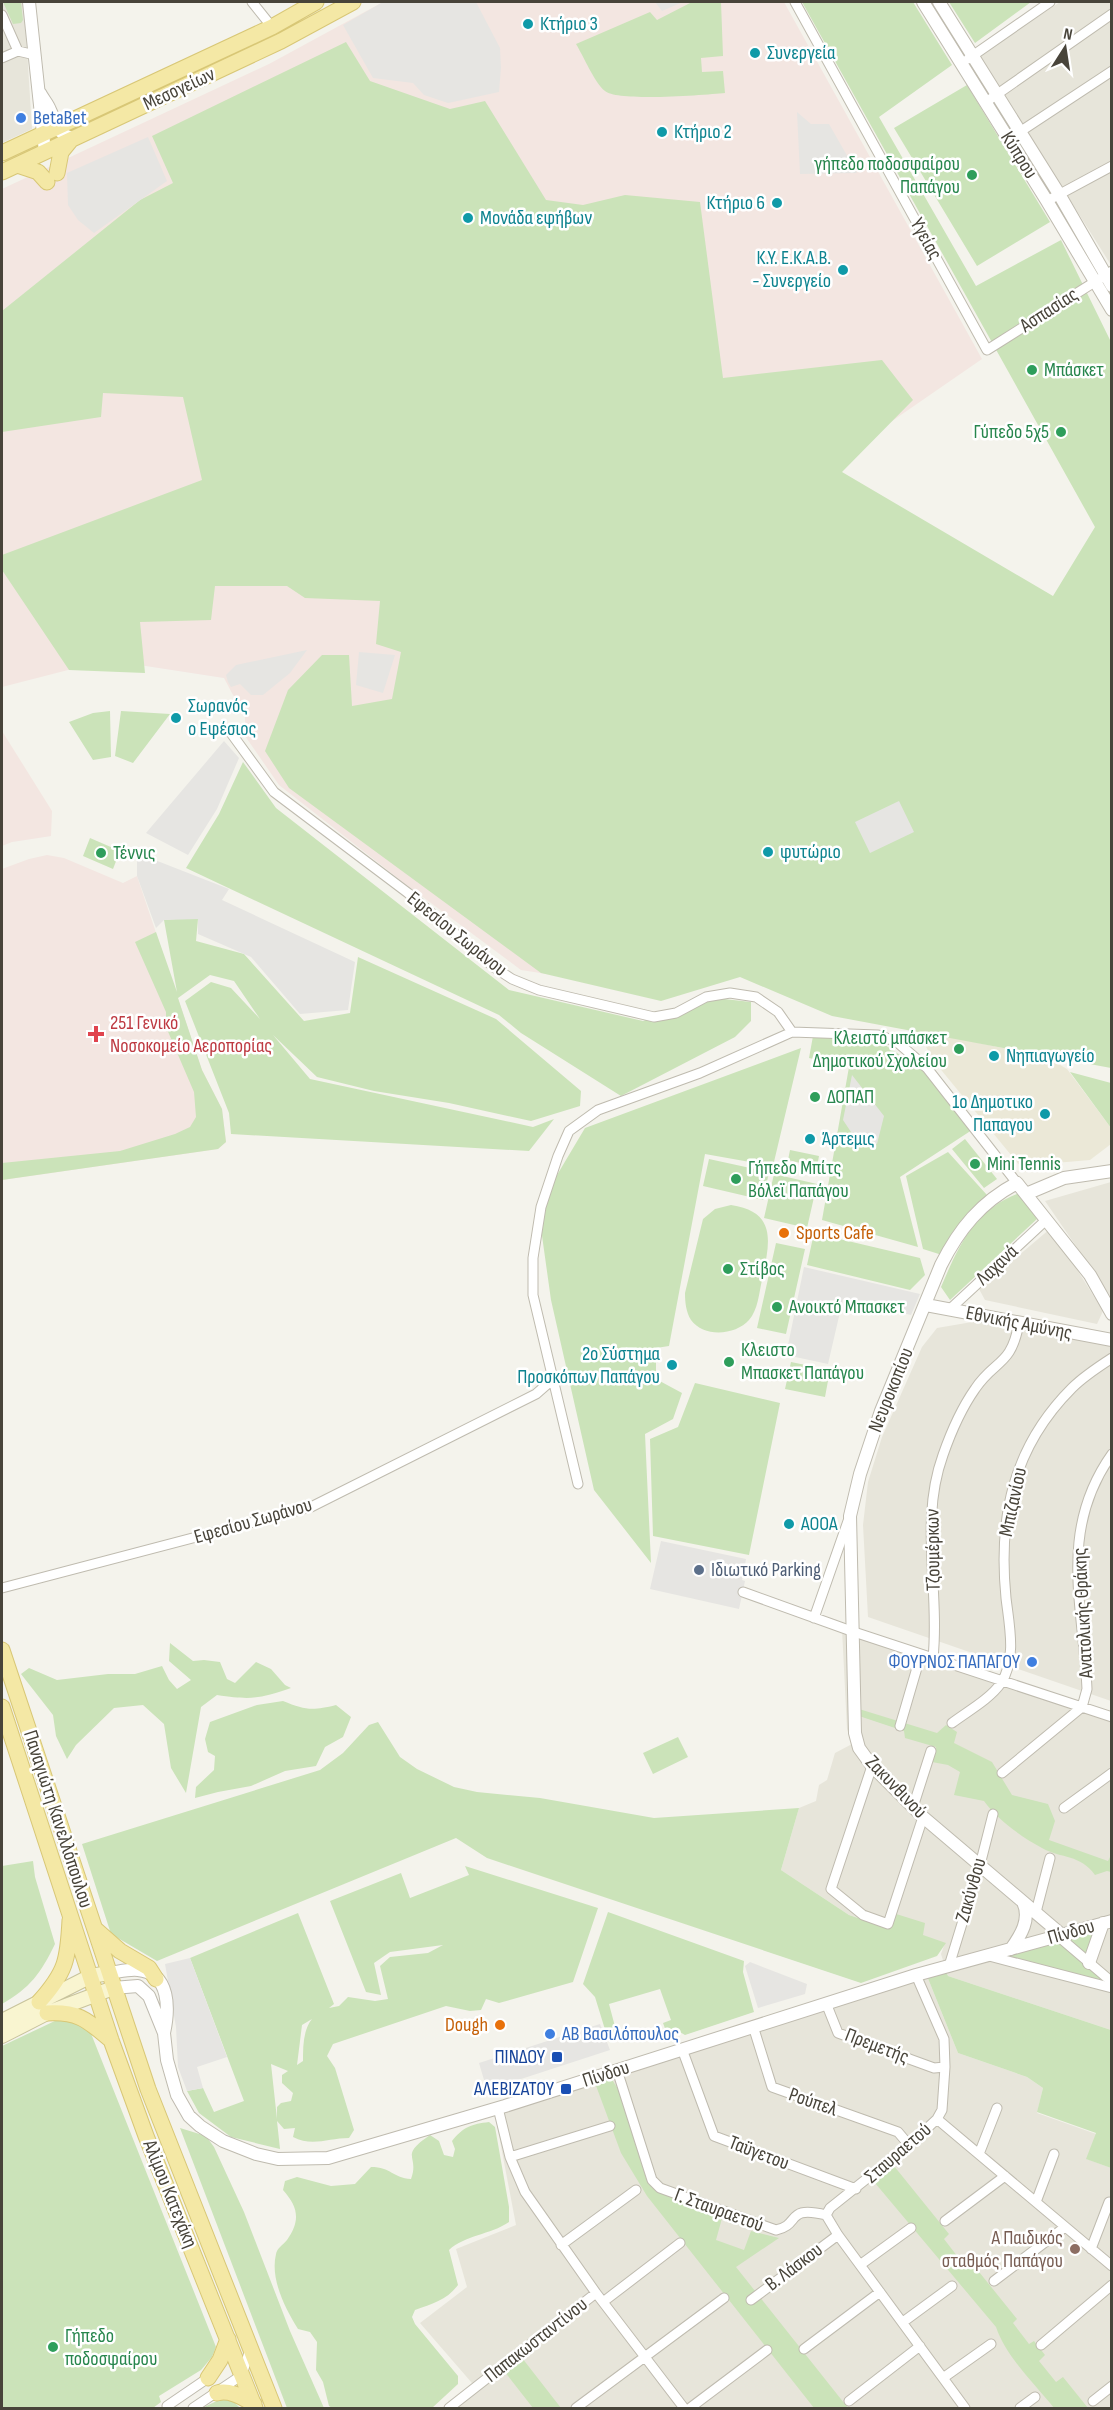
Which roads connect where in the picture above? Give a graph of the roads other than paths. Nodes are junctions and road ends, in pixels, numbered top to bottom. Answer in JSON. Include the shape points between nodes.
{"nodes":[{"id":1,"x":29,"y":2,"type":"edge"},
{"id":2,"x":252,"y":2,"type":"edge"},
{"id":3,"x":316,"y":2,"type":"edge"},
{"id":4,"x":353,"y":2,"type":"edge"},
{"id":5,"x":795,"y":2,"type":"edge"},
{"id":6,"x":923,"y":2,"type":"edge"},
{"id":7,"x":939,"y":2,"type":"edge"},
{"id":8,"x":1050,"y":2,"type":"edge"},
{"id":9,"x":1112,"y":14,"type":"edge"},
{"id":10,"x":2,"y":15,"type":"edge"},
{"id":11,"x":272,"y":27,"type":"junction"},
{"id":12,"x":18,"y":51,"type":"junction"},
{"id":13,"x":35,"y":55,"type":"junction"},
{"id":14,"x":973,"y":56,"type":"junction"},
{"id":15,"x":2,"y":58,"type":"edge"},
{"id":16,"x":962,"y":63,"type":"junction"},
{"id":17,"x":1112,"y":71,"type":"edge"},
{"id":18,"x":997,"y":95,"type":"junction"},
{"id":19,"x":986,"y":102,"type":"junction"},
{"id":20,"x":50,"y":131,"type":"junction"},
{"id":21,"x":1020,"y":132,"type":"junction"},
{"id":22,"x":74,"y":138,"type":"junction"},
{"id":23,"x":1009,"y":140,"type":"junction"},
{"id":24,"x":45,"y":152,"type":"junction"},
{"id":25,"x":2,"y":153,"type":"edge"},
{"id":26,"x":17,"y":165,"type":"junction"},
{"id":27,"x":1112,"y":166,"type":"edge"},
{"id":28,"x":2,"y":172,"type":"edge"},
{"id":29,"x":1059,"y":194,"type":"junction"},
{"id":30,"x":1047,"y":201,"type":"junction"},
{"id":31,"x":1106,"y":278,"type":"edge"},
{"id":32,"x":1112,"y":310,"type":"edge"},
{"id":33,"x":987,"y":350,"type":"joint"},
{"id":34,"x":231,"y":733,"type":"dead end"},
{"id":35,"x":792,"y":1032,"type":"junction"},
{"id":36,"x":1112,"y":1170,"type":"edge"},
{"id":37,"x":1017,"y":1183,"type":"junction"},
{"id":38,"x":1026,"y":1194,"type":"junction"},
{"id":39,"x":1045,"y":1221,"type":"junction"},
{"id":40,"x":926,"y":1305,"type":"junction"},
{"id":41,"x":949,"y":1310,"type":"junction"},
{"id":42,"x":1112,"y":1314,"type":"edge"},
{"id":43,"x":1018,"y":1323,"type":"junction"},
{"id":44,"x":1112,"y":1340,"type":"edge"},
{"id":45,"x":1112,"y":1358,"type":"edge"},
{"id":46,"x":552,"y":1380,"type":"junction"},
{"id":47,"x":1112,"y":1454,"type":"edge"},
{"id":48,"x":578,"y":1484,"type":"dead end"},
{"id":49,"x":850,"y":1516,"type":"junction"},
{"id":50,"x":2,"y":1588,"type":"edge"},
{"id":51,"x":743,"y":1592,"type":"dead end"},
{"id":52,"x":814,"y":1618,"type":"junction"},
{"id":53,"x":854,"y":1632,"type":"junction"},
{"id":54,"x":2,"y":1650,"type":"edge"},
{"id":55,"x":921,"y":1654,"type":"junction"},
{"id":56,"x":933,"y":1658,"type":"junction"},
{"id":57,"x":1002,"y":1681,"type":"junction"},
{"id":58,"x":2,"y":1707,"type":"edge"},
{"id":59,"x":1082,"y":1707,"type":"junction"},
{"id":60,"x":1112,"y":1717,"type":"edge"},
{"id":61,"x":952,"y":1723,"type":"dead end"},
{"id":62,"x":900,"y":1726,"type":"dead end"},
{"id":63,"x":931,"y":1751,"type":"dead end"},
{"id":64,"x":872,"y":1766,"type":"junction"},
{"id":65,"x":1002,"y":1773,"type":"dead end"},
{"id":66,"x":1112,"y":1773,"type":"edge"},
{"id":67,"x":913,"y":1807,"type":"junction"},
{"id":68,"x":1064,"y":1808,"type":"dead end"},
{"id":69,"x":993,"y":1814,"type":"dead end"},
{"id":70,"x":923,"y":1816,"type":"junction"},
{"id":71,"x":1050,"y":1858,"type":"dead end"},
{"id":72,"x":980,"y":1865,"type":"junction"},
{"id":73,"x":1023,"y":1900,"type":"junction"},
{"id":74,"x":70,"y":1911,"type":"junction"},
{"id":75,"x":1036,"y":1912,"type":"junction"},
{"id":76,"x":1107,"y":1922,"type":"edge"},
{"id":77,"x":95,"y":1929,"type":"junction"},
{"id":78,"x":1060,"y":1935,"type":"junction"},
{"id":79,"x":1011,"y":1949,"type":"junction"},
{"id":80,"x":986,"y":1956,"type":"junction"},
{"id":81,"x":1089,"y":1963,"type":"junction"},
{"id":82,"x":949,"y":1966,"type":"junction"},
{"id":83,"x":916,"y":1975,"type":"junction"},
{"id":84,"x":91,"y":1976,"type":"junction"},
{"id":85,"x":156,"y":1979,"type":"junction"},
{"id":86,"x":111,"y":1981,"type":"junction"},
{"id":87,"x":1112,"y":1982,"type":"edge"},
{"id":88,"x":1112,"y":1988,"type":"edge"},
{"id":89,"x":97,"y":1994,"type":"junction"},
{"id":90,"x":826,"y":2003,"type":"junction"},
{"id":91,"x":43,"y":2008,"type":"junction"},
{"id":92,"x":2,"y":2021,"type":"edge"},
{"id":93,"x":753,"y":2026,"type":"junction"},
{"id":94,"x":164,"y":2033,"type":"junction"},
{"id":95,"x":2,"y":2036,"type":"edge"},
{"id":96,"x":111,"y":2040,"type":"junction"},
{"id":97,"x":682,"y":2049,"type":"junction"},
{"id":98,"x":945,"y":2067,"type":"junction"},
{"id":99,"x":617,"y":2070,"type":"junction"},
{"id":100,"x":498,"y":2108,"type":"junction"},
{"id":101,"x":997,"y":2108,"type":"dead end"},
{"id":102,"x":937,"y":2120,"type":"junction"},
{"id":103,"x":610,"y":2126,"type":"dead end"},
{"id":104,"x":909,"y":2145,"type":"junction"},
{"id":105,"x":979,"y":2154,"type":"junction"},
{"id":106,"x":1054,"y":2154,"type":"dead end"},
{"id":107,"x":510,"y":2157,"type":"junction"},
{"id":108,"x":1005,"y":2176,"type":"junction"},
{"id":109,"x":856,"y":2189,"type":"junction"},
{"id":110,"x":636,"y":2190,"type":"dead end"},
{"id":111,"x":1036,"y":2202,"type":"junction"},
{"id":112,"x":1109,"y":2202,"type":"dead end"},
{"id":113,"x":826,"y":2215,"type":"junction"},
{"id":114,"x":945,"y":2221,"type":"dead end"},
{"id":115,"x":1065,"y":2227,"type":"junction"},
{"id":116,"x":911,"y":2228,"type":"dead end"},
{"id":117,"x":838,"y":2235,"type":"junction"},
{"id":118,"x":680,"y":2243,"type":"dead end"},
{"id":119,"x":561,"y":2245,"type":"junction"},
{"id":120,"x":1091,"y":2249,"type":"junction"},
{"id":121,"x":860,"y":2265,"type":"junction"},
{"id":122,"x":1112,"y":2266,"type":"edge"},
{"id":123,"x":994,"y":2281,"type":"dead end"},
{"id":124,"x":1112,"y":2285,"type":"edge"},
{"id":125,"x":952,"y":2286,"type":"dead end"},
{"id":126,"x":880,"y":2292,"type":"junction"},
{"id":127,"x":596,"y":2294,"type":"junction"},
{"id":128,"x":723,"y":2298,"type":"dead end"},
{"id":129,"x":751,"y":2300,"type":"dead end"},
{"id":130,"x":603,"y":2302,"type":"junction"},
{"id":131,"x":903,"y":2322,"type":"junction"},
{"id":132,"x":228,"y":2339,"type":"junction"},
{"id":133,"x":991,"y":2344,"type":"dead end"},
{"id":134,"x":1041,"y":2344,"type":"dead end"},
{"id":135,"x":920,"y":2346,"type":"junction"},
{"id":136,"x":250,"y":2347,"type":"junction"},
{"id":137,"x":804,"y":2349,"type":"dead end"},
{"id":138,"x":767,"y":2350,"type":"dead end"},
{"id":139,"x":644,"y":2358,"type":"junction"},
{"id":140,"x":243,"y":2375,"type":"junction"},
{"id":141,"x":208,"y":2378,"type":"joint"},
{"id":142,"x":943,"y":2378,"type":"junction"},
{"id":143,"x":1112,"y":2386,"type":"edge"},
{"id":144,"x":218,"y":2393,"type":"junction"},
{"id":145,"x":1035,"y":2397,"type":"dead end"},
{"id":146,"x":1093,"y":2401,"type":"dead end"},
{"id":147,"x":849,"y":2402,"type":"dead end"},
{"id":148,"x":179,"y":2404,"type":"edge"},
{"id":149,"x":167,"y":2406,"type":"dead end"},
{"id":150,"x":254,"y":2406,"type":"edge"},
{"id":151,"x":960,"y":2406,"type":"edge"},
{"id":152,"x":192,"y":2409,"type":"edge"},
{"id":153,"x":274,"y":2409,"type":"edge"},
{"id":154,"x":449,"y":2409,"type":"edge"},
{"id":155,"x":576,"y":2409,"type":"edge"},
{"id":156,"x":684,"y":2409,"type":"edge"},
{"id":157,"x":690,"y":2409,"type":"edge"},
{"id":158,"x":1020,"y":2409,"type":"edge"}],
"edges":[{"from":1,"to":13,"type":"street"},
{"from":2,"to":11,"type":"street"},
{"from":3,"to":11,"type":"main road","name":"Μεσογείων"},
{"from":4,"to":22,"type":"main road","name":"Μεσογείων","via":[[281,41]]},
{"from":5,"to":33,"type":"street","name":"Υγείας"},
{"from":6,"to":16,"type":"street","name":"Κύπρου"},
{"from":7,"to":14,"type":"street","name":"Κύπρου"},
{"from":8,"to":14,"type":"street"},
{"from":9,"to":18,"type":"street"},
{"from":10,"to":12,"type":"street"},
{"from":11,"to":20,"type":"main road","name":"Μεσογείων"},
{"from":12,"to":13,"type":"street"},
{"from":12,"to":15,"type":"street"},
{"from":13,"to":20,"type":"street","via":[[39,92]]},
{"from":14,"to":16,"type":"street"},
{"from":14,"to":18,"type":"street","name":"Κύπρου"},
{"from":16,"to":19,"type":"street","name":"Κύπρου"},
{"from":17,"to":21,"type":"street"},
{"from":18,"to":19,"type":"street"},
{"from":18,"to":21,"type":"street","name":"Κύπρου"},
{"from":19,"to":23,"type":"street","name":"Κύπρου"},
{"from":20,"to":22,"type":"street"},
{"from":20,"to":24,"type":"street"},
{"from":20,"to":25,"type":"main road","name":"Μεσογείων"},
{"from":21,"to":23,"type":"street"},
{"from":21,"to":29,"type":"street","name":"Κύπρου"},
{"from":22,"to":24,"type":"main road","name":"Μεσογείων"},
{"from":22,"to":26,"type":"main road","via":[[61,152],[52,178]]},
{"from":23,"to":30,"type":"street","name":"Κύπρου"},
{"from":24,"to":26,"type":"main road","name":"Μεσογείων"},
{"from":26,"to":28,"type":"main road","name":"Μεσογείων"},
{"from":27,"to":29,"type":"street"},
{"from":29,"to":30,"type":"street"},
{"from":29,"to":31,"type":"street","name":"Κύπρου"},
{"from":30,"to":31,"type":"street","name":"Κύπρου"},
{"from":31,"to":32,"type":"street","name":"Κύπρου"},
{"from":31,"to":33,"type":"street","name":"Ασπασίας"},
{"from":34,"to":35,"type":"street","name":"Εφεσίου Σωράνου","via":[[274,792],[408,893],[512,979],[539,990],[654,1017],[675,1013],[706,996],[730,993],[756,997],[778,1012]]},
{"from":35,"to":37,"type":"street","via":[[857,1033],[897,1042],[927,1068]]},
{"from":35,"to":46,"type":"street","via":[[700,1073],[598,1110],[569,1131],[542,1207],[533,1258],[533,1295]]},
{"from":36,"to":38,"type":"street","via":[[1064,1178]]},
{"from":37,"to":38,"type":"street"},
{"from":37,"to":40,"type":"street","name":"Νευροκοπίου","via":[[969,1219],[949,1249]]},
{"from":38,"to":39,"type":"street"},
{"from":39,"to":41,"type":"street","name":"Λαχανά"},
{"from":39,"to":42,"type":"street","via":[[1090,1275]]},
{"from":40,"to":41,"type":"street","name":"Εθνικής Αμύνης"},
{"from":40,"to":49,"type":"street","name":"Νευροκοπίου","via":[[881,1411]]},
{"from":41,"to":43,"type":"street","name":"Εθνικής Αμύνης"},
{"from":43,"to":44,"type":"street","name":"Εθνικής Αμύνης"},
{"from":43,"to":56,"type":"street","name":"Τζουμέρκων","via":[[1011,1350],[976,1388],[955,1424],[934,1487],[930,1518]]},
{"from":45,"to":57,"type":"street","name":"Μπιζανίου","via":[[1074,1386],[1051,1410],[1017,1472],[1004,1538],[1011,1644]]},
{"from":46,"to":48,"type":"street"},
{"from":46,"to":50,"type":"street","name":"Εφεσίου Σωράνου","via":[[536,1394],[310,1507]]},
{"from":47,"to":59,"type":"street","name":"Ανατολικής Θράκης","via":[[1097,1474],[1079,1530],[1077,1560],[1087,1689]]},
{"from":49,"to":52,"type":"street"},
{"from":49,"to":53,"type":"street","name":"Νευροκοπίου"},
{"from":51,"to":52,"type":"street"},
{"from":52,"to":53,"type":"street"},
{"from":53,"to":55,"type":"street"},
{"from":53,"to":64,"type":"street","name":"Ζακυνθινού","via":[[855,1733]]},
{"from":54,"to":77,"type":"main road","name":"Παναγιώτη Κανελλόπουλου"},
{"from":55,"to":56,"type":"street"},
{"from":55,"to":62,"type":"street"},
{"from":56,"to":57,"type":"street"},
{"from":57,"to":59,"type":"street"},
{"from":57,"to":61,"type":"street"},
{"from":58,"to":74,"type":"main road","name":"Παναγιώτη Κανελλόπουλου"},
{"from":59,"to":60,"type":"street"},
{"from":59,"to":65,"type":"street"},
{"from":63,"to":67,"type":"street"},
{"from":64,"to":67,"type":"street","name":"Ζακυνθινού"},
{"from":64,"to":70,"type":"street","via":[[831,1889],[863,1915],[888,1924]]},
{"from":66,"to":68,"type":"street"},
{"from":67,"to":70,"type":"street","name":"Ζακυνθινού"},
{"from":69,"to":72,"type":"street","name":"Ζακύνθου"},
{"from":70,"to":72,"type":"street","name":"Ζακυνθινού"},
{"from":71,"to":75,"type":"street"},
{"from":72,"to":73,"type":"street","name":"Ζακυνθινού"},
{"from":72,"to":82,"type":"street","name":"Ζακύνθου"},
{"from":73,"to":75,"type":"street","name":"Ζακυνθινού"},
{"from":73,"to":79,"type":"street","via":[[1027,1914],[1024,1928]]},
{"from":74,"to":84,"type":"main road","name":"Παναγιώτη Κανελλόπουλου"},
{"from":74,"to":91,"type":"main road","via":[[68,1953]]},
{"from":75,"to":78,"type":"street","name":"Ζακυνθινού"},
{"from":76,"to":78,"type":"street","name":"Πίνδου"},
{"from":76,"to":81,"type":"street"},
{"from":77,"to":85,"type":"main road","via":[[120,1951],[149,1968]]},
{"from":77,"to":86,"type":"main road","name":"Παναγιώτη Κανελλόπουλου"},
{"from":78,"to":79,"type":"street","name":"Πίνδου"},
{"from":78,"to":81,"type":"street","name":"Ζακυνθινού"},
{"from":79,"to":80,"type":"street","name":"Πίνδου"},
{"from":80,"to":82,"type":"street","name":"Πίνδου"},
{"from":80,"to":88,"type":"street"},
{"from":81,"to":87,"type":"street","name":"Ζακυνθινού"},
{"from":82,"to":83,"type":"street","name":"Πίνδου"},
{"from":83,"to":90,"type":"street","name":"Πίνδου"},
{"from":83,"to":98,"type":"street","name":"Σταυραετού","via":[[944,2040]]},
{"from":84,"to":86,"type":"main road"},
{"from":84,"to":89,"type":"main road","name":"Αλίμου Κατεχάκη"},
{"from":84,"to":91,"type":"main road"},
{"from":85,"to":86,"type":"street","via":[[136,1970]]},
{"from":85,"to":94,"type":"street","name":"Πίνδου","via":[[168,2003]]},
{"from":86,"to":89,"type":"main road"},
{"from":86,"to":94,"type":"street","name":"Πίνδου","via":[[142,1988],[151,1999]]},
{"from":86,"to":136,"type":"main road","name":"Αλίμου Κατεχάκη","via":[[148,2089]]},
{"from":89,"to":91,"type":"main road"},
{"from":89,"to":96,"type":"main road","name":"Αλίμου Κατεχάκη"},
{"from":90,"to":93,"type":"street","name":"Πίνδου"},
{"from":90,"to":98,"type":"street","name":"Πρεμετής","via":[[838,2033],[934,2068]]},
{"from":91,"to":92,"type":"main road"},
{"from":91,"to":95,"type":"main road"},
{"from":91,"to":96,"type":"main road","via":[[81,2016]]},
{"from":93,"to":97,"type":"street","name":"Πίνδου"},
{"from":93,"to":104,"type":"street","name":"Ρούπελ","via":[[772,2087],[898,2132]]},
{"from":94,"to":100,"type":"street","name":"Πίνδου","via":[[173,2084],[189,2116],[223,2141],[278,2159],[328,2158]]},
{"from":96,"to":132,"type":"main road","name":"Αλίμου Κατεχάκη"},
{"from":97,"to":99,"type":"street","name":"Πίνδου"},
{"from":97,"to":109,"type":"street","name":"Ταϋγετου","via":[[714,2136]]},
{"from":98,"to":102,"type":"street","name":"Σταυραετού","via":[[942,2110]]},
{"from":99,"to":100,"type":"street","name":"Πίνδου"},
{"from":99,"to":113,"type":"street","name":"Γ. Σταυραετού","via":[[652,2180],[660,2188],[776,2230],[800,2212]]},
{"from":100,"to":107,"type":"street"},
{"from":101,"to":105,"type":"street"},
{"from":102,"to":104,"type":"street","name":"Σταυραετού"},
{"from":102,"to":105,"type":"street"},
{"from":103,"to":107,"type":"street"},
{"from":104,"to":109,"type":"street","name":"Σταυραετού"},
{"from":105,"to":108,"type":"street"},
{"from":106,"to":111,"type":"street"},
{"from":107,"to":119,"type":"street","via":[[525,2192]]},
{"from":108,"to":111,"type":"street"},
{"from":108,"to":114,"type":"street"},
{"from":109,"to":113,"type":"street","name":"Σταυραετού"},
{"from":110,"to":119,"type":"street"},
{"from":111,"to":115,"type":"street"},
{"from":112,"to":120,"type":"street"},
{"from":113,"to":117,"type":"street","name":"Β. Λάσκου"},
{"from":115,"to":120,"type":"street"},
{"from":115,"to":123,"type":"street"},
{"from":116,"to":121,"type":"street"},
{"from":117,"to":121,"type":"street","name":"Β. Λάσκου"},
{"from":117,"to":129,"type":"street","name":"Β. Λάσκου"},
{"from":118,"to":130,"type":"street"},
{"from":119,"to":127,"type":"street"},
{"from":120,"to":122,"type":"street"},
{"from":121,"to":126,"type":"street","name":"Β. Λάσκου"},
{"from":124,"to":134,"type":"street"},
{"from":125,"to":131,"type":"street"},
{"from":126,"to":131,"type":"street","name":"Β. Λάσκου"},
{"from":126,"to":137,"type":"street"},
{"from":127,"to":130,"type":"street"},
{"from":127,"to":154,"type":"street","name":"Παπακωσταντίνου"},
{"from":128,"to":139,"type":"street"},
{"from":130,"to":139,"type":"street"},
{"from":131,"to":135,"type":"street","name":"Β. Λάσκου"},
{"from":132,"to":140,"type":"main road","name":"Αλίμου Κατεχάκη"},
{"from":132,"to":141,"type":"main road"},
{"from":133,"to":142,"type":"street"},
{"from":135,"to":142,"type":"street","name":"Β. Λάσκου"},
{"from":135,"to":147,"type":"street"},
{"from":136,"to":140,"type":"street"},
{"from":136,"to":153,"type":"main road","name":"Αλίμου Κατεχάκη"},
{"from":138,"to":157,"type":"street"},
{"from":139,"to":155,"type":"street"},
{"from":139,"to":156,"type":"street"},
{"from":140,"to":144,"type":"street"},
{"from":140,"to":150,"type":"main road","name":"Αλίμου Κατεχάκη"},
{"from":141,"to":148,"type":"street"},
{"from":142,"to":151,"type":"street","name":"Β. Λάσκου"},
{"from":143,"to":146,"type":"street"},
{"from":144,"to":150,"type":"main road","via":[[229,2392]]},
{"from":144,"to":152,"type":"street"},
{"from":145,"to":158,"type":"street"},
{"from":148,"to":149,"type":"street"}]}
